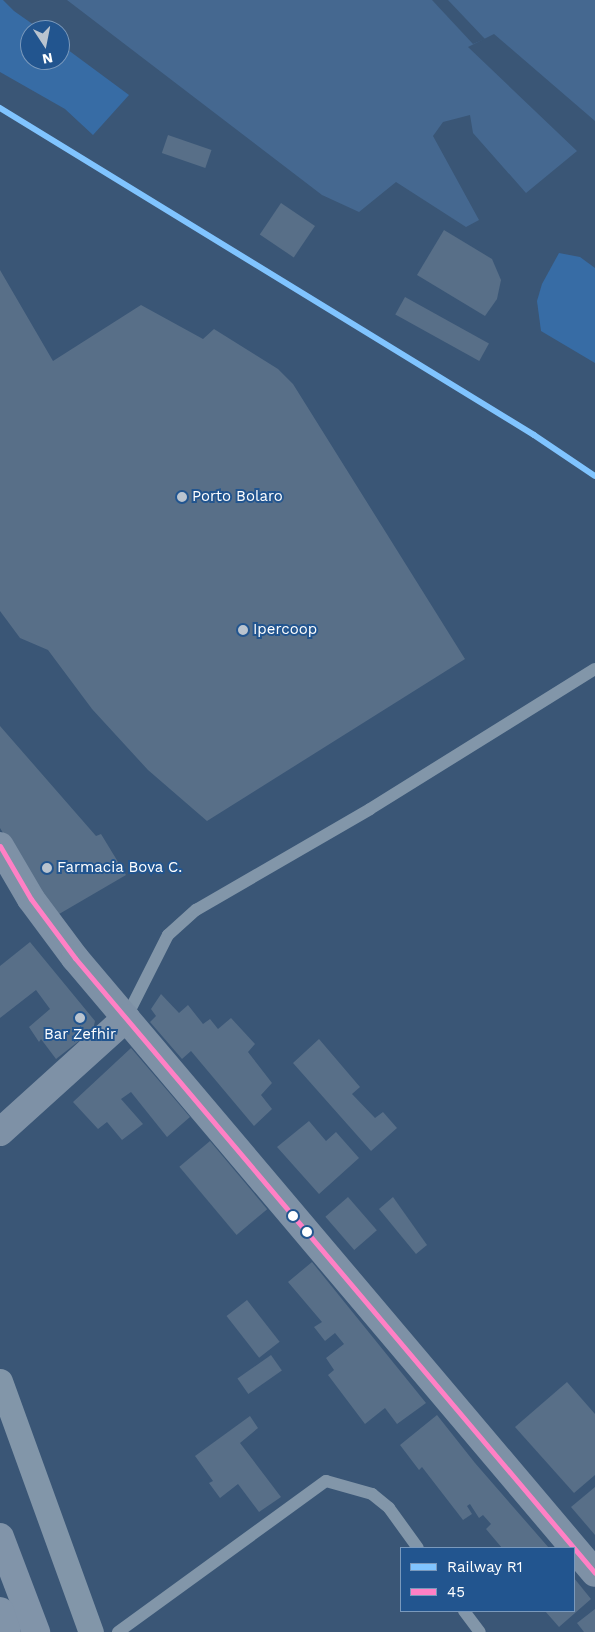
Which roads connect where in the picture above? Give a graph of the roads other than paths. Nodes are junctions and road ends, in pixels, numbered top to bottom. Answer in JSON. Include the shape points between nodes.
{"nodes":[{"id":1,"x":595,"y":669,"type":"edge"},
{"id":2,"x":0,"y":846,"type":"edge"},
{"id":3,"x":126,"y":1018,"type":"junction"},
{"id":4,"x":10,"y":1124,"type":"edge"},
{"id":5,"x":0,"y":1144,"type":"edge"},
{"id":6,"x":0,"y":1381,"type":"edge"},
{"id":7,"x":0,"y":1537,"type":"edge"},
{"id":8,"x":417,"y":1547,"type":"edge"},
{"id":9,"x":572,"y":1547,"type":"edge"},
{"id":10,"x":575,"y":1550,"type":"edge"},
{"id":11,"x":595,"y":1574,"type":"edge"},
{"id":12,"x":0,"y":1611,"type":"edge"},
{"id":13,"x":465,"y":1612,"type":"edge"},
{"id":14,"x":7,"y":1632,"type":"edge"},
{"id":15,"x":36,"y":1632,"type":"edge"},
{"id":16,"x":91,"y":1632,"type":"edge"},
{"id":17,"x":118,"y":1632,"type":"edge"},
{"id":18,"x":480,"y":1632,"type":"edge"}],
"edges":[{"from":1,"to":3,"type":"lane","via":[[370,809],[196,910],[168,934]]},
{"from":2,"to":3,"type":"street","via":[[42,914]]},
{"from":3,"to":4,"type":"street"},
{"from":3,"to":9,"type":"street"},
{"from":4,"to":5,"type":"street"},
{"from":6,"to":16,"type":"street"},
{"from":7,"to":15,"type":"highway"},
{"from":8,"to":17,"type":"lane","via":[[389,1508],[372,1494],[326,1481]]},
{"from":10,"to":11,"type":"street"},
{"from":12,"to":14,"type":"highway"},
{"from":13,"to":18,"type":"lane"}]}
